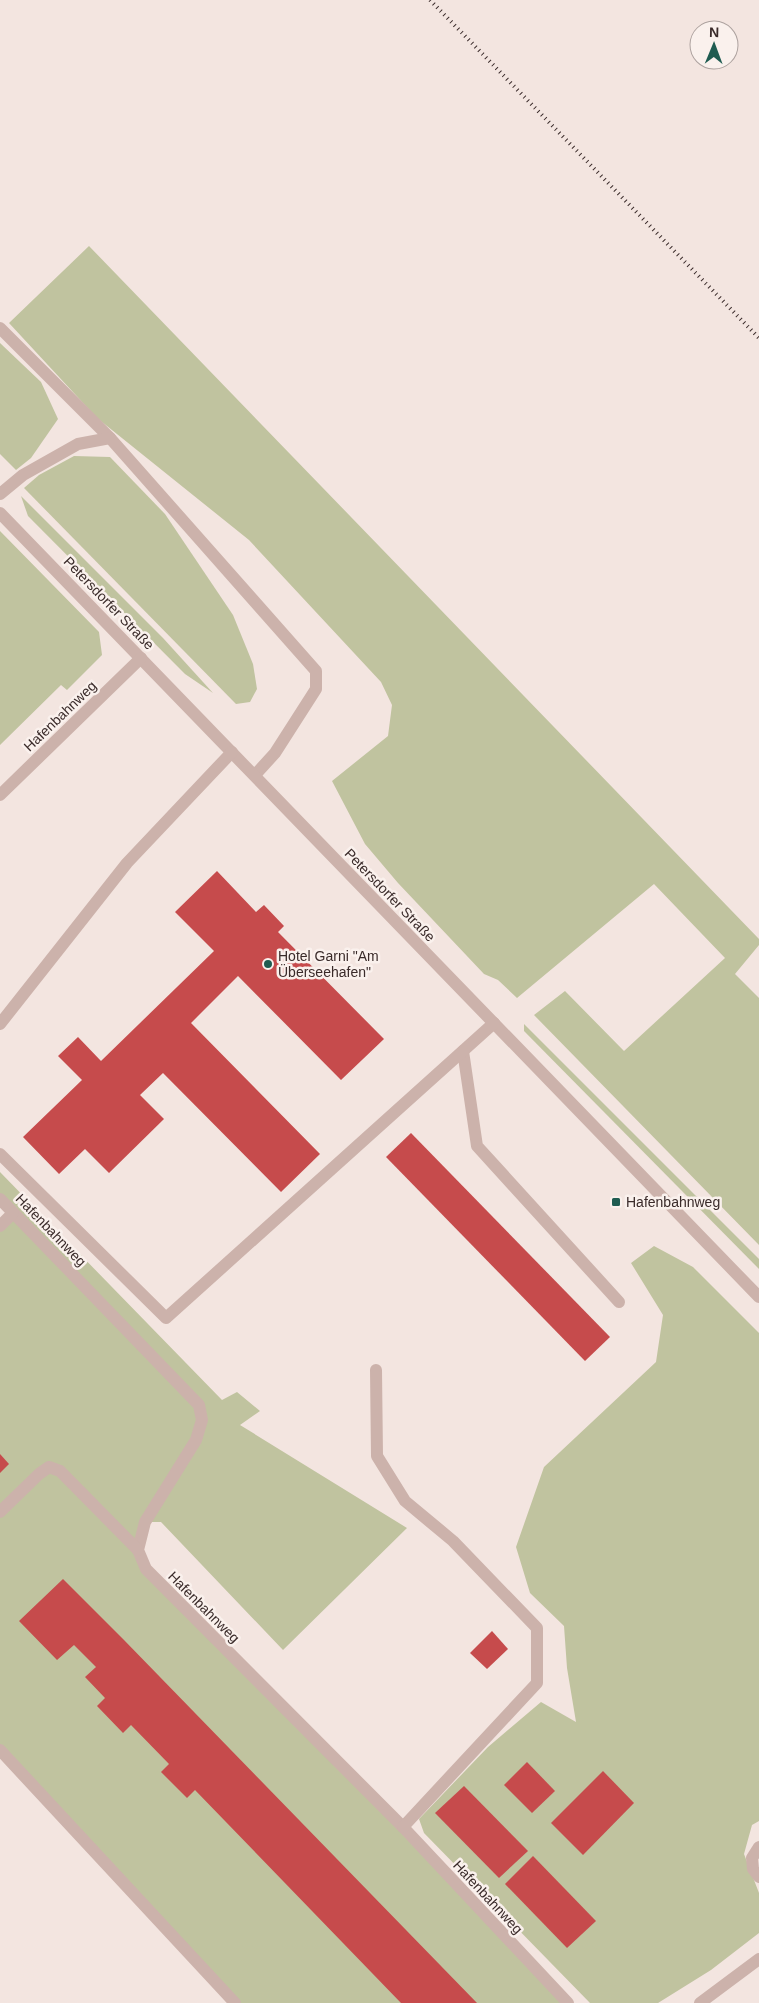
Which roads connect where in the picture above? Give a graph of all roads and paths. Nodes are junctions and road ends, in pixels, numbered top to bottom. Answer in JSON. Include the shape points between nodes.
{"nodes":[{"id":1,"x":0,"y":328,"type":"edge"},
{"id":2,"x":110,"y":438,"type":"junction"},
{"id":3,"x":0,"y":494,"type":"edge"},
{"id":4,"x":0,"y":513,"type":"edge"},
{"id":5,"x":141,"y":658,"type":"junction"},
{"id":6,"x":232,"y":752,"type":"junction"},
{"id":7,"x":255,"y":775,"type":"junction"},
{"id":8,"x":0,"y":795,"type":"edge"},
{"id":9,"x":494,"y":1023,"type":"junction"},
{"id":10,"x":0,"y":1024,"type":"edge"},
{"id":11,"x":463,"y":1051,"type":"junction"},
{"id":12,"x":0,"y":1154,"type":"edge"},
{"id":13,"x":0,"y":1199,"type":"edge"},
{"id":14,"x":13,"y":1213,"type":"junction"},
{"id":15,"x":0,"y":1226,"type":"edge"},
{"id":16,"x":759,"y":1297,"type":"edge"},
{"id":17,"x":618,"y":1302,"type":"dead end"},
{"id":18,"x":376,"y":1370,"type":"dead end"},
{"id":19,"x":0,"y":1512,"type":"edge"},
{"id":20,"x":138,"y":1550,"type":"junction"},
{"id":21,"x":0,"y":1750,"type":"edge"},
{"id":22,"x":403,"y":1828,"type":"junction"},
{"id":23,"x":759,"y":1847,"type":"edge"},
{"id":24,"x":759,"y":1877,"type":"edge"},
{"id":25,"x":759,"y":1959,"type":"edge"},
{"id":26,"x":235,"y":2003,"type":"edge"},
{"id":27,"x":568,"y":2003,"type":"edge"},
{"id":28,"x":700,"y":2003,"type":"edge"}],
"edges":[{"from":1,"to":2,"type":"street"},
{"from":2,"to":3,"type":"street","via":[[78,444],[23,475]]},
{"from":2,"to":7,"type":"street","via":[[316,671],[316,689],[275,753]]},
{"from":4,"to":5,"type":"street","name":"Petersdorfer Straße"},
{"from":5,"to":6,"type":"street","name":"Petersdorfer Straße"},
{"from":5,"to":8,"type":"street","name":"Hafenbahnweg"},
{"from":6,"to":7,"type":"street","name":"Petersdorfer Straße"},
{"from":6,"to":10,"type":"street","via":[[127,864]]},
{"from":7,"to":9,"type":"street","name":"Petersdorfer Straße"},
{"from":9,"to":11,"type":"street"},
{"from":9,"to":16,"type":"street","name":"Petersdorfer Straße"},
{"from":11,"to":12,"type":"street","via":[[166,1318]]},
{"from":11,"to":17,"type":"street","via":[[477,1146]]},
{"from":13,"to":14,"type":"street","name":"Hafenbahnweg"},
{"from":14,"to":15,"type":"street"},
{"from":14,"to":20,"type":"street","name":"Hafenbahnweg","via":[[199,1406],[202,1420],[196,1440],[145,1522]]},
{"from":18,"to":22,"type":"street","via":[[377,1456],[395,1486],[404,1500],[453,1541],[537,1628],[537,1683]]},
{"from":19,"to":20,"type":"street","via":[[49,1467],[60,1471]]},
{"from":20,"to":22,"type":"street","name":"Hafenbahnweg","via":[[146,1569],[163,1588]]},
{"from":21,"to":26,"type":"street"},
{"from":22,"to":27,"type":"street","name":"Hafenbahnweg"},
{"from":23,"to":24,"type":"street","via":[[752,1858],[753,1869]]},
{"from":25,"to":28,"type":"street"}]}
